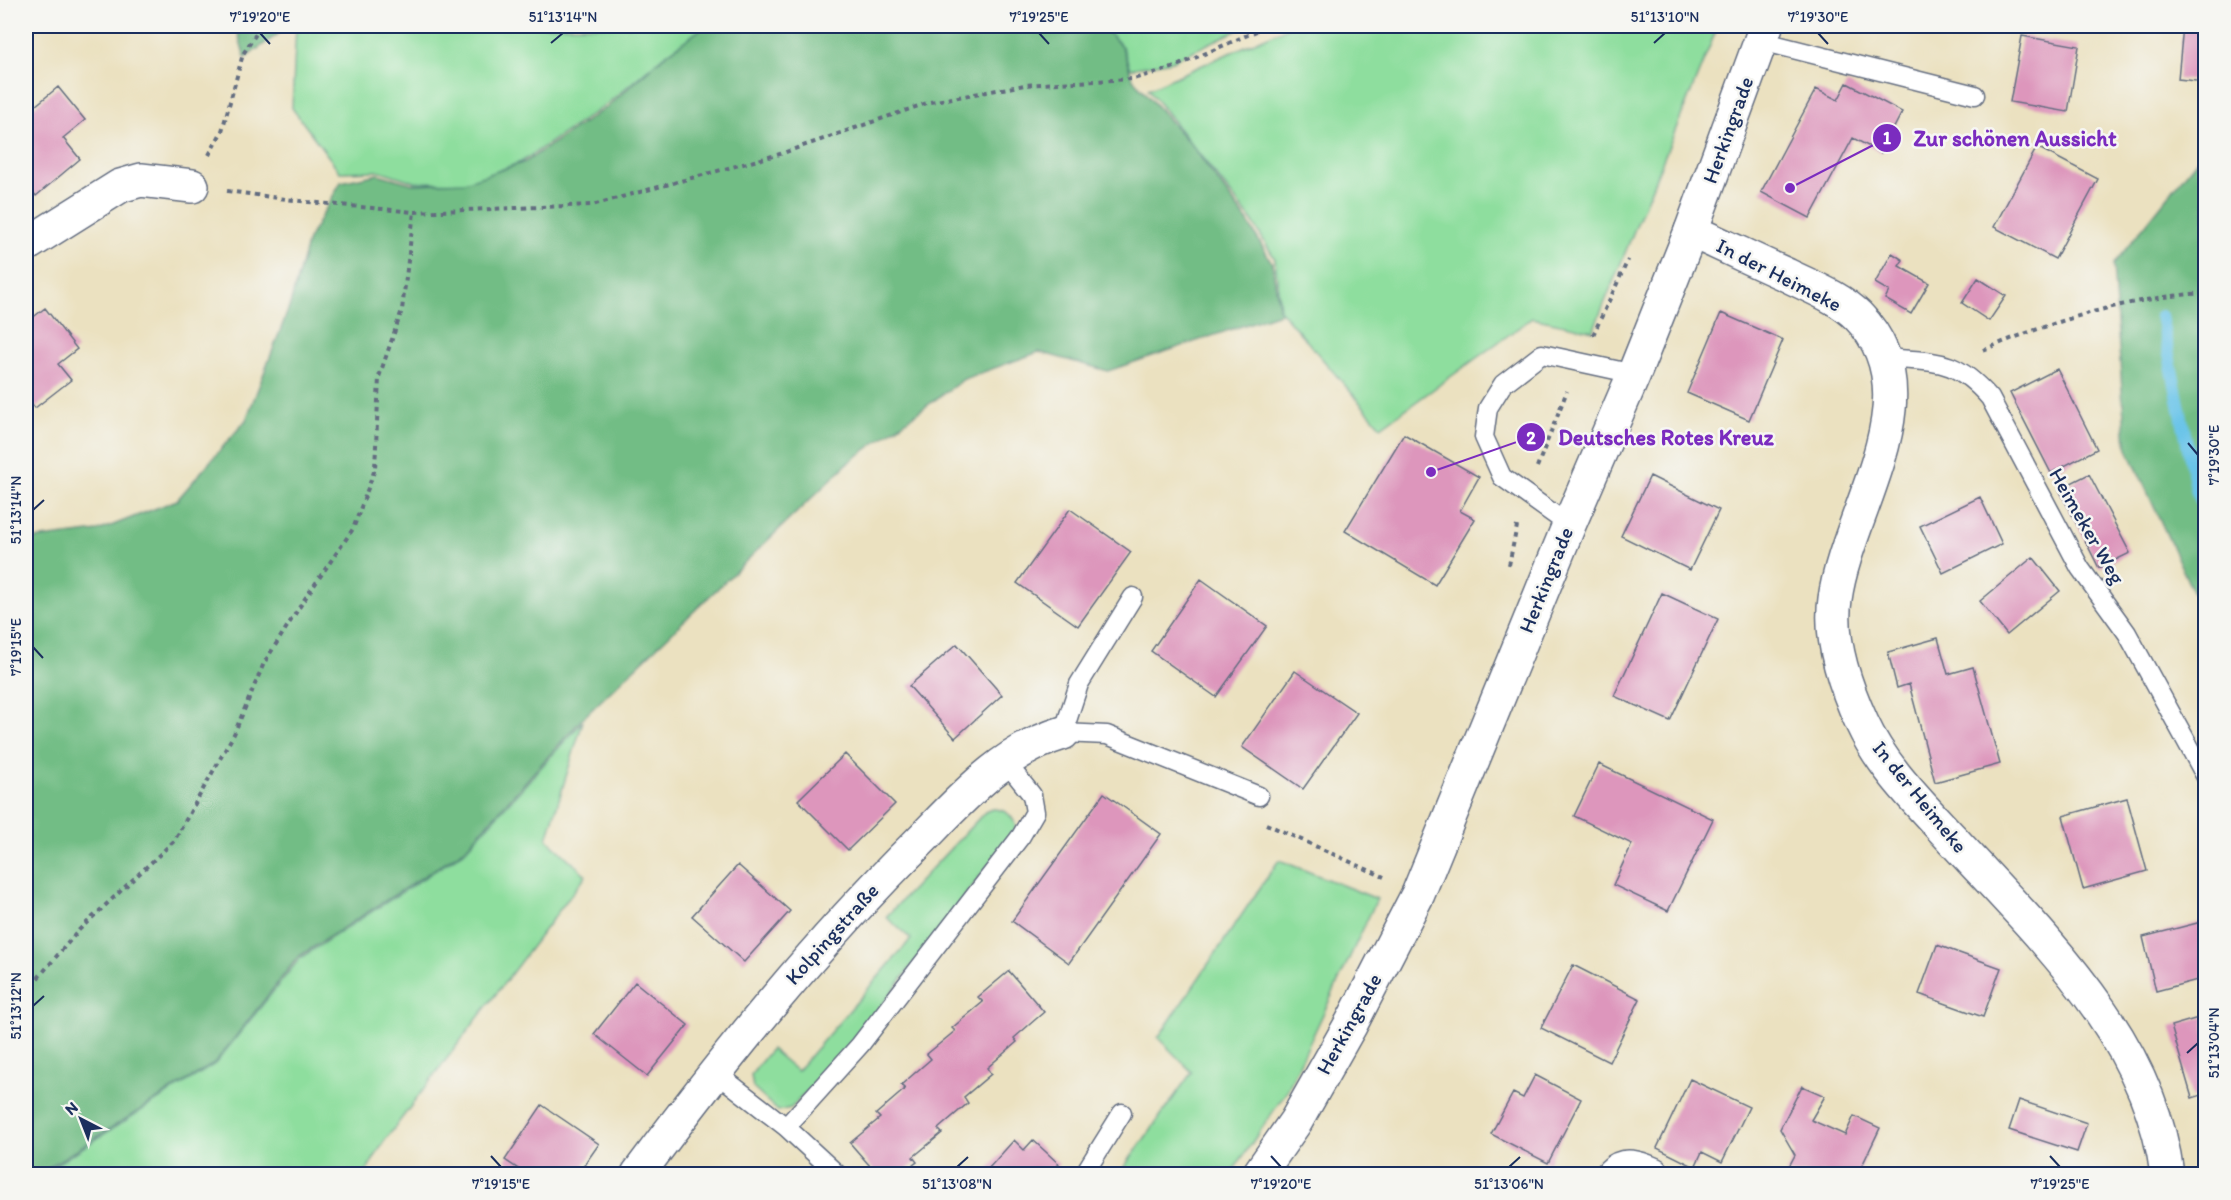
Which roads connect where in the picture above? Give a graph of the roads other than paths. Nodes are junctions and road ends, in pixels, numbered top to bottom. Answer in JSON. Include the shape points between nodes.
{"nodes":[{"id":1,"x":1763,"y":33,"type":"edge"},
{"id":2,"x":1976,"y":94,"type":"dead end"},
{"id":3,"x":192,"y":186,"type":"road end"},
{"id":4,"x":1691,"y":231,"type":"junction"},
{"id":5,"x":26,"y":245,"type":"edge"},
{"id":6,"x":1885,"y":358,"type":"junction"},
{"id":7,"x":1634,"y":374,"type":"junction"},
{"id":8,"x":1569,"y":525,"type":"junction"},
{"id":9,"x":1133,"y":597,"type":"dead end"},
{"id":10,"x":1063,"y":733,"type":"junction"},
{"id":11,"x":1005,"y":761,"type":"junction"},
{"id":12,"x":2205,"y":777,"type":"edge"},
{"id":13,"x":1259,"y":796,"type":"dead end"},
{"id":14,"x":714,"y":1071,"type":"junction"},
{"id":15,"x":1122,"y":1113,"type":"dead end"},
{"id":16,"x":786,"y":1127,"type":"junction"},
{"id":17,"x":638,"y":1174,"type":"edge"},
{"id":18,"x":837,"y":1174,"type":"edge"},
{"id":19,"x":1084,"y":1174,"type":"edge"},
{"id":20,"x":1259,"y":1174,"type":"edge"},
{"id":21,"x":1612,"y":1174,"type":"edge"},
{"id":22,"x":1653,"y":1174,"type":"edge"},
{"id":23,"x":2168,"y":1174,"type":"edge"}],
"edges":[{"from":1,"to":2,"type":"lane"},
{"from":1,"to":4,"type":"street","name":"Herkingrade"},
{"from":3,"to":5,"type":"street","via":[[141,180],[120,186]]},
{"from":4,"to":6,"type":"street","name":"In der Heimeke","via":[[1828,295],[1856,314],[1875,336]]},
{"from":4,"to":7,"type":"street","name":"Herkingrade"},
{"from":6,"to":12,"type":"lane","name":"Heimeker Weg","via":[[1949,364],[1972,378],[1990,398],[2080,568],[2127,633]]},
{"from":6,"to":23,"type":"street","name":"In der Heimeke","via":[[1891,392],[1887,427],[1880,457],[1843,556],[1834,602],[1840,663],[1863,725],[1894,771],[2061,957],[2104,1015],[2130,1059],[2148,1102]]},
{"from":7,"to":8,"type":"street","name":"Herkingrade"},
{"from":7,"to":8,"type":"lane","via":[[1542,354],[1503,384],[1488,408],[1484,437],[1502,477]]},
{"from":8,"to":20,"type":"street","name":"Herkingrade","via":[[1418,894],[1296,1121]]},
{"from":9,"to":10,"type":"lane","via":[[1079,684]]},
{"from":10,"to":11,"type":"street","name":"Kolpingstraße","via":[[1035,741]]},
{"from":10,"to":13,"type":"lane","via":[[1107,735]]},
{"from":11,"to":14,"type":"street","name":"Kolpingstraße","via":[[866,894]]},
{"from":11,"to":16,"type":"lane","via":[[1032,795],[1035,812],[1021,836],[860,1045]]},
{"from":14,"to":16,"type":"lane"},
{"from":14,"to":17,"type":"street","name":"Kolpingstraße"},
{"from":15,"to":19,"type":"lane"},
{"from":16,"to":18,"type":"lane"},
{"from":21,"to":22,"type":"street","via":[[1634,1166]]}]}
